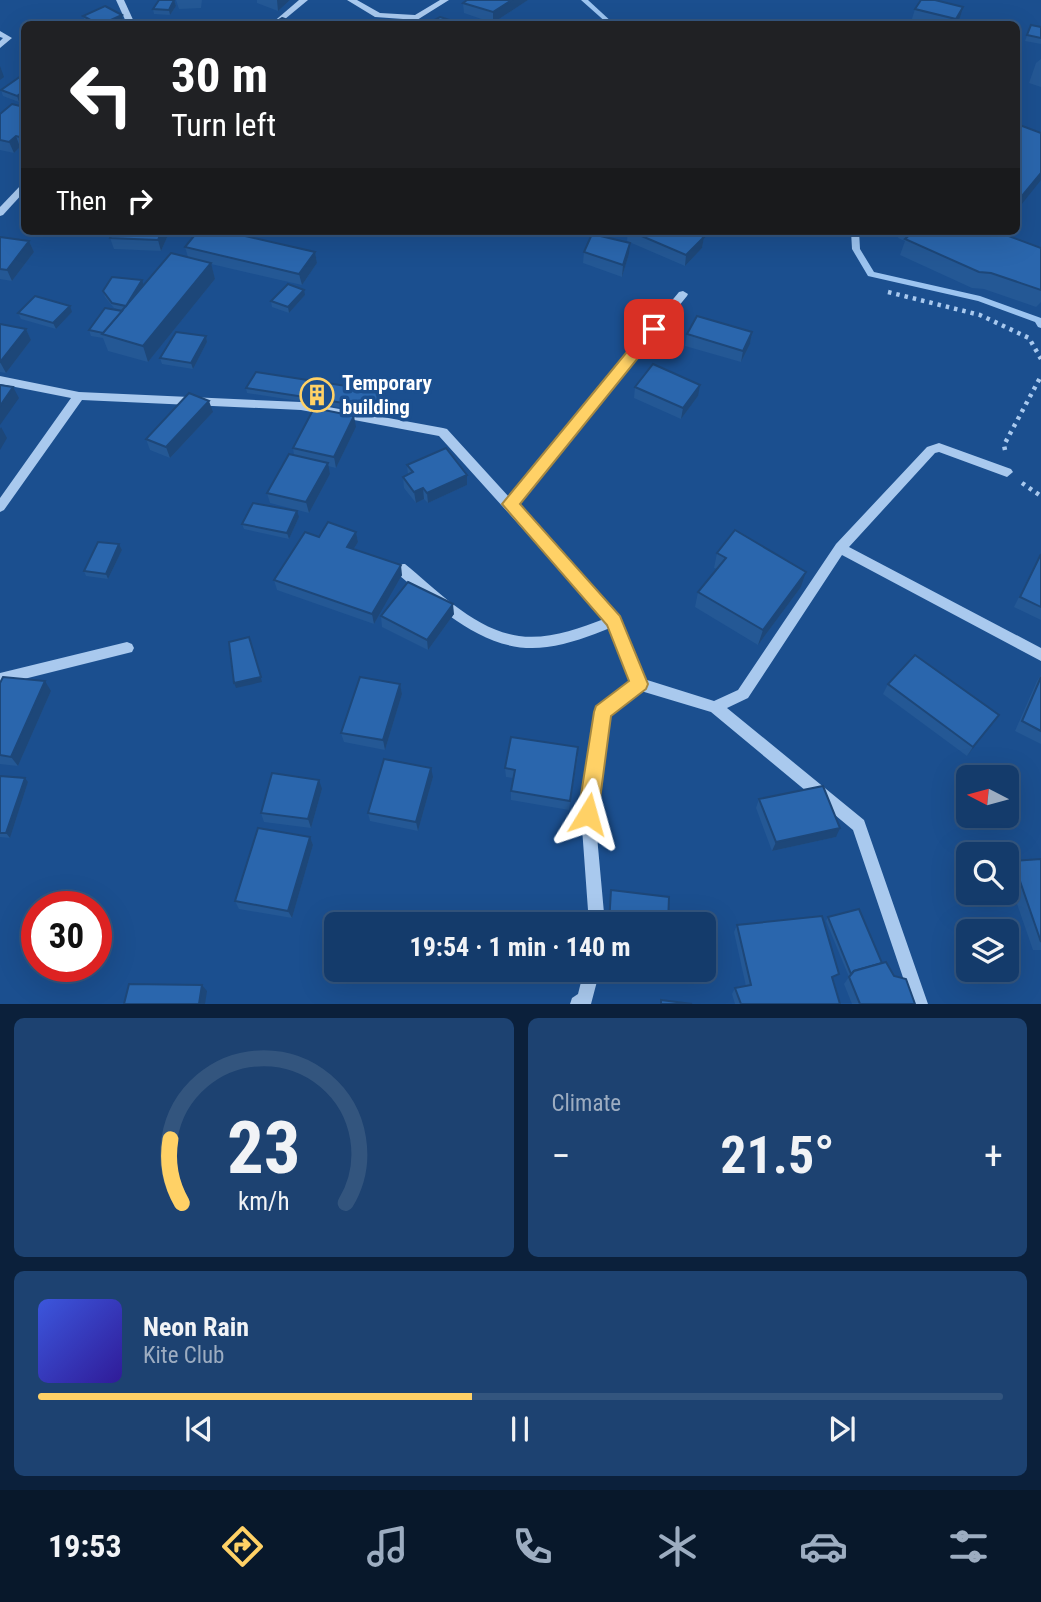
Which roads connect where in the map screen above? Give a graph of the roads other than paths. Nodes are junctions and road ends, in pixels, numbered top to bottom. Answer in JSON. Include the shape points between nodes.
{"nodes":[{"id":1,"x":120,"y":0,"type":"edge"},
{"id":2,"x":304,"y":0,"type":"edge"},
{"id":3,"x":351,"y":0,"type":"edge"},
{"id":4,"x":445,"y":0,"type":"edge"},
{"id":5,"x":407,"y":17,"type":"junction"},
{"id":6,"x":130,"y":21,"type":"edge"},
{"id":7,"x":279,"y":21,"type":"edge"},
{"id":8,"x":402,"y":21,"type":"edge"},
{"id":9,"x":0,"y":33,"type":"edge"},
{"id":10,"x":0,"y":46,"type":"edge"},
{"id":11,"x":21,"y":190,"type":"edge"},
{"id":12,"x":0,"y":213,"type":"edge"},
{"id":13,"x":683,"y":294,"type":"dead end"},
{"id":14,"x":0,"y":380,"type":"edge"},
{"id":15,"x":79,"y":396,"type":"junction"},
{"id":16,"x":1007,"y":472,"type":"road end"},
{"id":17,"x":510,"y":504,"type":"junction"},
{"id":18,"x":0,"y":507,"type":"edge"},
{"id":19,"x":840,"y":548,"type":"junction"},
{"id":20,"x":400,"y":568,"type":"edge"},
{"id":21,"x":614,"y":621,"type":"junction"},
{"id":22,"x":127,"y":648,"type":"dead end"},
{"id":23,"x":1041,"y":655,"type":"edge"},
{"id":24,"x":0,"y":679,"type":"edge"},
{"id":25,"x":639,"y":684,"type":"junction"},
{"id":26,"x":715,"y":707,"type":"junction"},
{"id":27,"x":596,"y":912,"type":"edge"},
{"id":28,"x":590,"y":982,"type":"edge"},
{"id":29,"x":578,"y":1003,"type":"edge"},
{"id":30,"x":920,"y":1003,"type":"edge"}],
"edges":[{"from":1,"to":6,"type":"street"},
{"from":2,"to":7,"type":"street"},
{"from":3,"to":5,"type":"street","via":[[378,15]]},
{"from":4,"to":5,"type":"street","via":[[417,18]]},
{"from":5,"to":8,"type":"street"},
{"from":9,"to":10,"type":"street","via":[[8,38]]},
{"from":11,"to":12,"type":"street"},
{"from":13,"to":17,"type":"street"},
{"from":14,"to":15,"type":"street"},
{"from":15,"to":17,"type":"street","via":[[301,406],[443,432]]},
{"from":15,"to":18,"type":"street"},
{"from":16,"to":19,"type":"street","via":[[939,447],[931,450]]},
{"from":17,"to":21,"type":"street"},
{"from":19,"to":23,"type":"street"},
{"from":19,"to":26,"type":"street","via":[[743,694]]},
{"from":20,"to":21,"type":"street","via":[[483,632],[523,645],[572,639]]},
{"from":21,"to":25,"type":"street"},
{"from":22,"to":24,"type":"street"},
{"from":25,"to":26,"type":"street"},
{"from":25,"to":27,"type":"street","via":[[603,712],[588,814]]},
{"from":26,"to":30,"type":"street","via":[[859,825]]},
{"from":28,"to":29,"type":"street","via":[[585,999]]}]}
